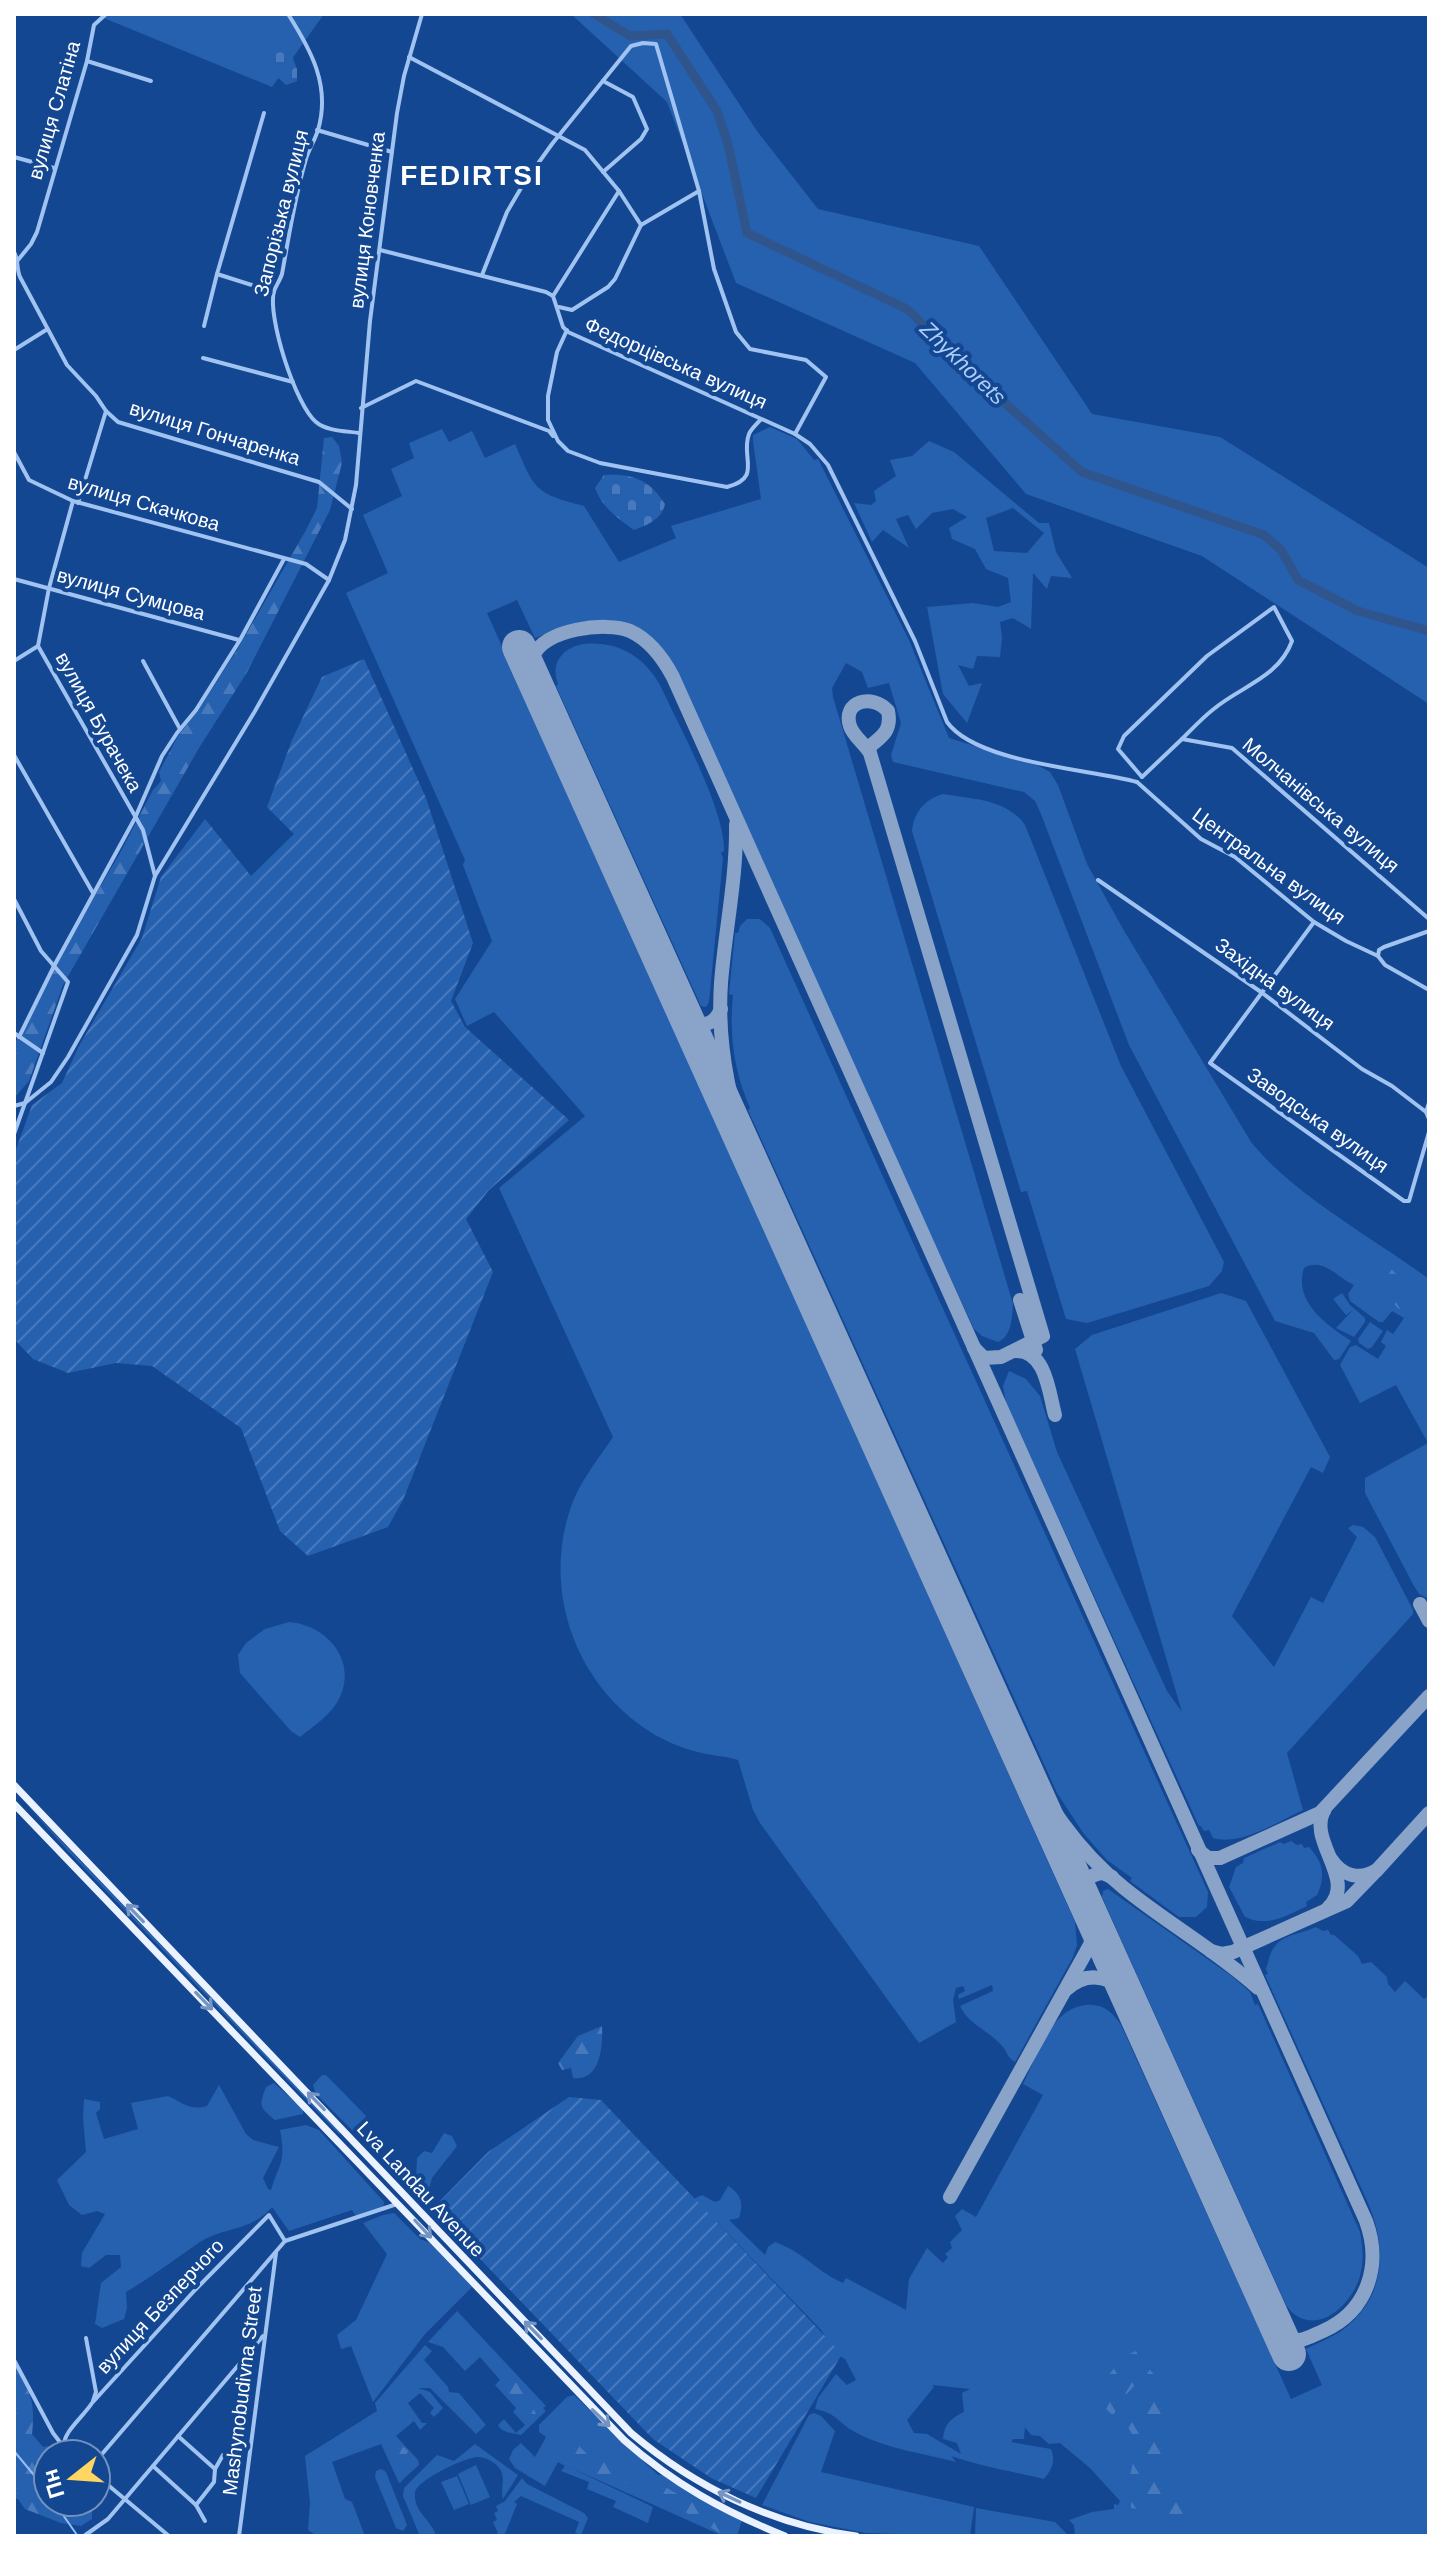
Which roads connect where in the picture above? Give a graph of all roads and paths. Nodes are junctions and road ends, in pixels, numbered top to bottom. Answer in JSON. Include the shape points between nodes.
{"nodes":[{"id":1,"x":288,"y":14,"type":"edge"},
{"id":2,"x":415,"y":14,"type":"edge"},
{"id":3,"x":105,"y":15,"type":"edge"},
{"id":4,"x":422,"y":15,"type":"edge"},
{"id":5,"x":409,"y":57,"type":"junction"},
{"id":6,"x":87,"y":61,"type":"junction"},
{"id":7,"x":151,"y":81,"type":"dead end"},
{"id":8,"x":603,"y":81,"type":"junction"},
{"id":9,"x":264,"y":113,"type":"dead end"},
{"id":10,"x":317,"y":130,"type":"junction"},
{"id":11,"x":562,"y":135,"type":"junction"},
{"id":12,"x":392,"y":152,"type":"junction"},
{"id":13,"x":14,"y":157,"type":"edge"},
{"id":14,"x":54,"y":168,"type":"junction"},
{"id":15,"x":603,"y":172,"type":"junction"},
{"id":16,"x":619,"y":191,"type":"junction"},
{"id":17,"x":699,"y":191,"type":"junction"},
{"id":18,"x":641,"y":225,"type":"junction"},
{"id":19,"x":380,"y":250,"type":"junction"},
{"id":20,"x":14,"y":252,"type":"edge"},
{"id":21,"x":18,"y":260,"type":"junction"},
{"id":22,"x":217,"y":274,"type":"junction"},
{"id":23,"x":482,"y":275,"type":"junction"},
{"id":24,"x":274,"y":292,"type":"junction"},
{"id":25,"x":553,"y":296,"type":"junction"},
{"id":26,"x":558,"y":307,"type":"junction"},
{"id":27,"x":204,"y":326,"type":"dead end"},
{"id":28,"x":46,"y":330,"type":"junction"},
{"id":29,"x":567,"y":330,"type":"junction"},
{"id":30,"x":14,"y":350,"type":"edge"},
{"id":31,"x":203,"y":358,"type":"dead end"},
{"id":32,"x":293,"y":382,"type":"junction"},
{"id":33,"x":361,"y":408,"type":"junction"},
{"id":34,"x":106,"y":411,"type":"junction"},
{"id":35,"x":761,"y":419,"type":"junction"},
{"id":36,"x":359,"y":433,"type":"junction"},
{"id":37,"x":795,"y":434,"type":"junction"},
{"id":38,"x":558,"y":441,"type":"junction"},
{"id":39,"x":14,"y":452,"type":"edge"},
{"id":40,"x":76,"y":502,"type":"junction"},
{"id":41,"x":352,"y":509,"type":"junction"},
{"id":42,"x":284,"y":559,"type":"junction"},
{"id":43,"x":14,"y":579,"type":"edge"},
{"id":44,"x":329,"y":580,"type":"junction"},
{"id":45,"x":49,"y":588,"type":"junction"},
{"id":46,"x":240,"y":640,"type":"junction"},
{"id":47,"x":38,"y":646,"type":"junction"},
{"id":48,"x":14,"y":661,"type":"edge"},
{"id":49,"x":143,"y":661,"type":"dead end"},
{"id":50,"x":180,"y":729,"type":"junction"},
{"id":51,"x":1182,"y":739,"type":"junction"},
{"id":52,"x":14,"y":755,"type":"edge"},
{"id":53,"x":1142,"y":777,"type":"junction"},
{"id":54,"x":1137,"y":782,"type":"junction"},
{"id":55,"x":135,"y":818,"type":"junction"},
{"id":56,"x":155,"y":876,"type":"junction"},
{"id":57,"x":1098,"y":880,"type":"dead end"},
{"id":58,"x":93,"y":893,"type":"junction"},
{"id":59,"x":14,"y":899,"type":"edge"},
{"id":60,"x":1429,"y":919,"type":"edge"},
{"id":61,"x":1314,"y":922,"type":"junction"},
{"id":62,"x":1429,"y":931,"type":"edge"},
{"id":63,"x":1378,"y":956,"type":"junction"},
{"id":64,"x":54,"y":966,"type":"junction"},
{"id":65,"x":1429,"y":990,"type":"edge"},
{"id":66,"x":1261,"y":992,"type":"junction"},
{"id":67,"x":14,"y":1033,"type":"edge"},
{"id":68,"x":19,"y":1037,"type":"junction"},
{"id":69,"x":43,"y":1053,"type":"junction"},
{"id":70,"x":25,"y":1103,"type":"junction"},
{"id":71,"x":1429,"y":1103,"type":"edge"},
{"id":72,"x":14,"y":1106,"type":"edge"},
{"id":73,"x":1426,"y":1112,"type":"junction"},
{"id":74,"x":1429,"y":1119,"type":"edge"},
{"id":75,"x":1429,"y":1132,"type":"edge"},
{"id":76,"x":14,"y":1134,"type":"edge"},
{"id":77,"x":14,"y":1785,"type":"edge"},
{"id":78,"x":21,"y":1792,"type":"junction"},
{"id":79,"x":14,"y":1801,"type":"edge"},
{"id":80,"x":346,"y":2132,"type":"junction"},
{"id":81,"x":337,"y":2141,"type":"junction"},
{"id":82,"x":399,"y":2203,"type":"junction"},
{"id":83,"x":285,"y":2241,"type":"junction"},
{"id":84,"x":276,"y":2251,"type":"junction"},
{"id":85,"x":263,"y":2335,"type":"junction"},
{"id":86,"x":86,"y":2338,"type":"dead end"},
{"id":87,"x":14,"y":2360,"type":"edge"},
{"id":88,"x":92,"y":2403,"type":"junction"},
{"id":89,"x":178,"y":2436,"type":"junction"},
{"id":90,"x":57,"y":2438,"type":"edge"},
{"id":91,"x":64,"y":2438,"type":"edge"},
{"id":92,"x":112,"y":2442,"type":"edge"},
{"id":93,"x":223,"y":2455,"type":"dead end"},
{"id":94,"x":153,"y":2466,"type":"junction"},
{"id":95,"x":215,"y":2469,"type":"junction"},
{"id":96,"x":112,"y":2489,"type":"edge"},
{"id":97,"x":125,"y":2500,"type":"junction"},
{"id":98,"x":196,"y":2505,"type":"junction"},
{"id":99,"x":757,"y":2510,"type":"junction"},
{"id":100,"x":205,"y":2521,"type":"dead end"},
{"id":101,"x":747,"y":2521,"type":"junction"},
{"id":102,"x":94,"y":2534,"type":"edge"},
{"id":103,"x":84,"y":2536,"type":"edge"},
{"id":104,"x":169,"y":2536,"type":"edge"},
{"id":105,"x":239,"y":2536,"type":"edge"},
{"id":106,"x":785,"y":2536,"type":"edge"},
{"id":107,"x":856,"y":2536,"type":"edge"}],
"edges":[{"from":1,"to":10,"type":"street","name":"Запорізька вулиця","via":[[316,65],[322,98]]},
{"from":2,"to":4,"type":"street"},
{"from":3,"to":6,"type":"street","name":"вулиця Слатіна","via":[[94,25]]},
{"from":4,"to":5,"type":"street","name":"вулиця Коновченка"},
{"from":5,"to":11,"type":"street"},
{"from":5,"to":12,"type":"street","name":"вулиця Коновченка"},
{"from":6,"to":7,"type":"street"},
{"from":6,"to":14,"type":"street","name":"вулиця Слатіна"},
{"from":8,"to":11,"type":"street"},
{"from":8,"to":15,"type":"street","via":[[633,97],[647,129]]},
{"from":8,"to":17,"type":"street","via":[[631,46],[656,44]]},
{"from":9,"to":22,"type":"street"},
{"from":10,"to":12,"type":"street"},
{"from":10,"to":24,"type":"street","name":"Запорізька вулиця"},
{"from":11,"to":15,"type":"street","via":[[585,150]]},
{"from":11,"to":23,"type":"street","via":[[507,212]]},
{"from":12,"to":19,"type":"street","name":"вулиця Коновченка"},
{"from":13,"to":14,"type":"street"},
{"from":14,"to":21,"type":"street","name":"вулиця Слатіна","via":[[35,239]]},
{"from":15,"to":16,"type":"street"},
{"from":16,"to":18,"type":"street"},
{"from":16,"to":25,"type":"street"},
{"from":17,"to":18,"type":"street"},
{"from":17,"to":37,"type":"street","via":[[714,269],[736,332],[750,349],[806,360],[826,377]]},
{"from":18,"to":26,"type":"street","via":[[608,287],[572,310]]},
{"from":19,"to":23,"type":"street"},
{"from":19,"to":33,"type":"street","name":"вулиця Коновченка"},
{"from":20,"to":21,"type":"street","name":"вулиця Гончаренка"},
{"from":21,"to":28,"type":"street","name":"вулиця Гончаренка","via":[[20,277]]},
{"from":22,"to":24,"type":"street"},
{"from":22,"to":27,"type":"street"},
{"from":23,"to":25,"type":"street"},
{"from":24,"to":32,"type":"street","name":"Запорізька вулиця","via":[[279,343]]},
{"from":25,"to":26,"type":"street","name":"Федорцівська вулиця"},
{"from":26,"to":29,"type":"street","name":"Федорцівська вулиця"},
{"from":28,"to":30,"type":"street"},
{"from":28,"to":34,"type":"street","name":"вулиця Гончаренка"},
{"from":29,"to":35,"type":"street","name":"Федорцівська вулиця"},
{"from":29,"to":38,"type":"street","via":[[548,396],[548,420]]},
{"from":31,"to":32,"type":"street"},
{"from":32,"to":36,"type":"street","name":"Запорізька вулиця","via":[[313,420]]},
{"from":33,"to":36,"type":"street","name":"вулиця Коновченка"},
{"from":33,"to":38,"type":"street","via":[[416,381],[549,431]]},
{"from":34,"to":40,"type":"street","name":"вулиця Бурачека"},
{"from":34,"to":41,"type":"street","name":"вулиця Гончаренка","via":[[132,427],[319,482]]},
{"from":35,"to":37,"type":"street","name":"Федорцівська вулиця"},
{"from":35,"to":38,"type":"street","via":[[749,434],[748,473],[740,484],[727,487],[600,463],[568,451]]},
{"from":36,"to":41,"type":"street","name":"вулиця Коновченка"},
{"from":37,"to":54,"type":"street","name":"Федорцівська вулиця","via":[[828,465],[953,730],[965,739],[1045,765]]},
{"from":39,"to":40,"type":"street","name":"вулиця Скачкова","via":[[29,480]]},
{"from":40,"to":42,"type":"street","name":"вулиця Скачкова"},
{"from":40,"to":45,"type":"street","name":"вулиця Бурачека"},
{"from":41,"to":44,"type":"street","name":"вулиця Коновченка"},
{"from":42,"to":44,"type":"street","name":"вулиця Скачкова","via":[[306,564]]},
{"from":42,"to":46,"type":"street"},
{"from":43,"to":45,"type":"street","name":"вулиця Сумцова"},
{"from":44,"to":56,"type":"street","name":"вулиця Коновченка"},
{"from":45,"to":46,"type":"street","name":"вулиця Сумцова"},
{"from":45,"to":47,"type":"street","name":"вулиця Бурачека"},
{"from":46,"to":50,"type":"street"},
{"from":47,"to":48,"type":"street"},
{"from":47,"to":55,"type":"street","name":"вулиця Бурачека"},
{"from":49,"to":50,"type":"street"},
{"from":50,"to":55,"type":"street"},
{"from":51,"to":53,"type":"street"},
{"from":51,"to":53,"type":"street","via":[[1216,706],[1251,686],[1286,655],[1292,641],[1274,607],[1207,656],[1118,743]]},
{"from":51,"to":60,"type":"street","name":"Молчанівська вулиця","via":[[1232,748]]},
{"from":52,"to":58,"type":"street"},
{"from":53,"to":54,"type":"street"},
{"from":54,"to":61,"type":"street","name":"Центральна вулиця","via":[[1201,839],[1235,857]]},
{"from":55,"to":56,"type":"street","name":"вулиця Бурачека"},
{"from":55,"to":58,"type":"street"},
{"from":56,"to":70,"type":"street","name":"вулиця Коновченка","via":[[137,935],[68,1057],[51,1082]]},
{"from":57,"to":66,"type":"street","name":"Західна вулиця"},
{"from":58,"to":64,"type":"street"},
{"from":59,"to":64,"type":"street"},
{"from":61,"to":63,"type":"street","name":"Центральна вулиця"},
{"from":61,"to":66,"type":"street"},
{"from":62,"to":63,"type":"street","via":[[1384,947]]},
{"from":63,"to":65,"type":"street","name":"Центральна вулиця"},
{"from":64,"to":68,"type":"street"},
{"from":64,"to":69,"type":"street","via":[[68,982]]},
{"from":66,"to":73,"type":"street","name":"Західна вулиця"},
{"from":66,"to":75,"type":"street","name":"Заводська вулиця","via":[[1210,1063],[1404,1201],[1409,1201]]},
{"from":67,"to":68,"type":"street"},
{"from":68,"to":69,"type":"street"},
{"from":69,"to":70,"type":"street"},
{"from":70,"to":72,"type":"street"},
{"from":70,"to":76,"type":"street"},
{"from":71,"to":73,"type":"street"},
{"from":73,"to":74,"type":"street","name":"Західна вулиця"},
{"from":77,"to":78,"type":"main road","name":"Lva Landau Avenue"},
{"from":78,"to":79,"type":"main road"},
{"from":80,"to":78,"type":"main road","name":"Lva Landau Avenue","one_way":true},
{"from":79,"to":81,"type":"main road","name":"Lva Landau Avenue","one_way":true},
{"from":80,"to":81,"type":"main road"},
{"from":99,"to":80,"type":"main road","name":"Lva Landau Avenue","one_way":true,"via":[[701,2484],[631,2433]]},
{"from":81,"to":82,"type":"main road","name":"Lva Landau Avenue"},
{"from":82,"to":83,"type":"street"},
{"from":82,"to":101,"type":"main road","name":"Lva Landau Avenue","one_way":true,"via":[[624,2440],[658,2470]]},
{"from":83,"to":84,"type":"street"},
{"from":83,"to":88,"type":"street","name":"вулиця Безперчого","via":[[269,2215]]},
{"from":84,"to":85,"type":"street","name":"Mashynobudivna Street"},
{"from":84,"to":92,"type":"street"},
{"from":85,"to":89,"type":"street"},
{"from":85,"to":105,"type":"street","name":"Mashynobudivna Street"},
{"from":86,"to":88,"type":"street","via":[[96,2392]]},
{"from":87,"to":90,"type":"street"},
{"from":88,"to":91,"type":"street","name":"вулиця Безперчого"},
{"from":89,"to":94,"type":"street"},
{"from":89,"to":95,"type":"street"},
{"from":93,"to":95,"type":"street"},
{"from":94,"to":97,"type":"street"},
{"from":94,"to":98,"type":"street"},
{"from":95,"to":98,"type":"street","via":[[214,2482]]},
{"from":96,"to":97,"type":"street"},
{"from":97,"to":102,"type":"street"},
{"from":97,"to":104,"type":"street"},
{"from":98,"to":100,"type":"street"},
{"from":99,"to":101,"type":"main road"},
{"from":99,"to":107,"type":"main road","name":"Lva Landau Avenue"},
{"from":101,"to":106,"type":"main road","name":"Lva Landau Avenue"},
{"from":102,"to":103,"type":"street"}]}
